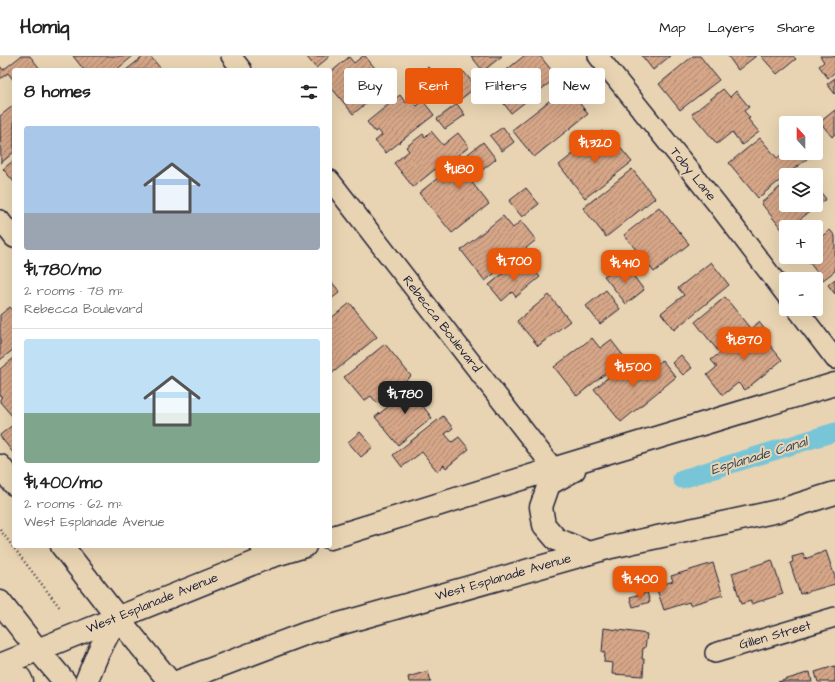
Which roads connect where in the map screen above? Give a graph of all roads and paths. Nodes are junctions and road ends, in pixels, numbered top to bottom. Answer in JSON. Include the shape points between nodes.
{"nodes":[{"id":1,"x":231,"y":56,"type":"edge"},
{"id":2,"x":598,"y":56,"type":"edge"},
{"id":3,"x":240,"y":68,"type":"edge"},
{"id":4,"x":332,"y":183,"type":"edge"},
{"id":5,"x":0,"y":220,"type":"edge"},
{"id":6,"x":12,"y":235,"type":"edge"},
{"id":7,"x":779,"y":286,"type":"edge"},
{"id":8,"x":802,"y":316,"type":"edge"},
{"id":9,"x":835,"y":359,"type":"edge"},
{"id":10,"x":835,"y":384,"type":"edge"},
{"id":11,"x":599,"y":455,"type":"junction"},
{"id":12,"x":0,"y":466,"type":"edge"},
{"id":13,"x":554,"y":468,"type":"junction"},
{"id":14,"x":12,"y":481,"type":"edge"},
{"id":15,"x":835,"y":493,"type":"edge"},
{"id":16,"x":0,"y":530,"type":"edge"},
{"id":17,"x":332,"y":537,"type":"edge"},
{"id":18,"x":12,"y":546,"type":"edge"},
{"id":19,"x":14,"y":548,"type":"edge"},
{"id":20,"x":64,"y":548,"type":"edge"},
{"id":21,"x":291,"y":548,"type":"edge"},
{"id":22,"x":264,"y":552,"type":"edge"},
{"id":23,"x":589,"y":553,"type":"junction"},
{"id":24,"x":0,"y":602,"type":"edge"},
{"id":25,"x":61,"y":609,"type":"dead end"},
{"id":26,"x":117,"y":617,"type":"junction"},
{"id":27,"x":835,"y":617,"type":"edge"},
{"id":28,"x":37,"y":649,"type":"junction"},
{"id":29,"x":715,"y":653,"type":"dead end"},
{"id":30,"x":0,"y":665,"type":"edge"},
{"id":31,"x":0,"y":673,"type":"edge"},
{"id":32,"x":22,"y":682,"type":"edge"},
{"id":33,"x":65,"y":682,"type":"edge"},
{"id":34,"x":86,"y":682,"type":"edge"},
{"id":35,"x":170,"y":682,"type":"edge"},
{"id":36,"x":177,"y":682,"type":"edge"}],
"edges":[{"from":1,"to":3,"type":"street"},
{"from":2,"to":7,"type":"street","name":"Toby Lane"},
{"from":4,"to":13,"type":"street","name":"Rebecca Boulevard"},
{"from":5,"to":6,"type":"street"},
{"from":8,"to":9,"type":"street"},
{"from":10,"to":11,"type":"main road"},
{"from":11,"to":13,"type":"main road"},
{"from":11,"to":23,"type":"main road","via":[[549,484],[541,506],[544,525],[556,539]]},
{"from":12,"to":14,"type":"main road"},
{"from":13,"to":17,"type":"main road"},
{"from":15,"to":23,"type":"main road","name":"West Esplanade Avenue","via":[[778,511]]},
{"from":16,"to":18,"type":"path"},
{"from":19,"to":25,"type":"path"},
{"from":20,"to":26,"type":"main road"},
{"from":21,"to":22,"type":"main road","name":"West Esplanade Avenue"},
{"from":22,"to":26,"type":"main road","name":"West Esplanade Avenue"},
{"from":23,"to":36,"type":"main road","name":"West Esplanade Avenue","via":[[307,633]]},
{"from":24,"to":28,"type":"main road"},
{"from":26,"to":28,"type":"main road","name":"West Esplanade Avenue"},
{"from":26,"to":34,"type":"main road"},
{"from":26,"to":35,"type":"main road"},
{"from":27,"to":29,"type":"street","name":"Gillen Street"},
{"from":28,"to":30,"type":"main road","name":"West Esplanade Avenue"},
{"from":28,"to":33,"type":"main road"},
{"from":31,"to":32,"type":"main road","via":[[20,678]]}]}
